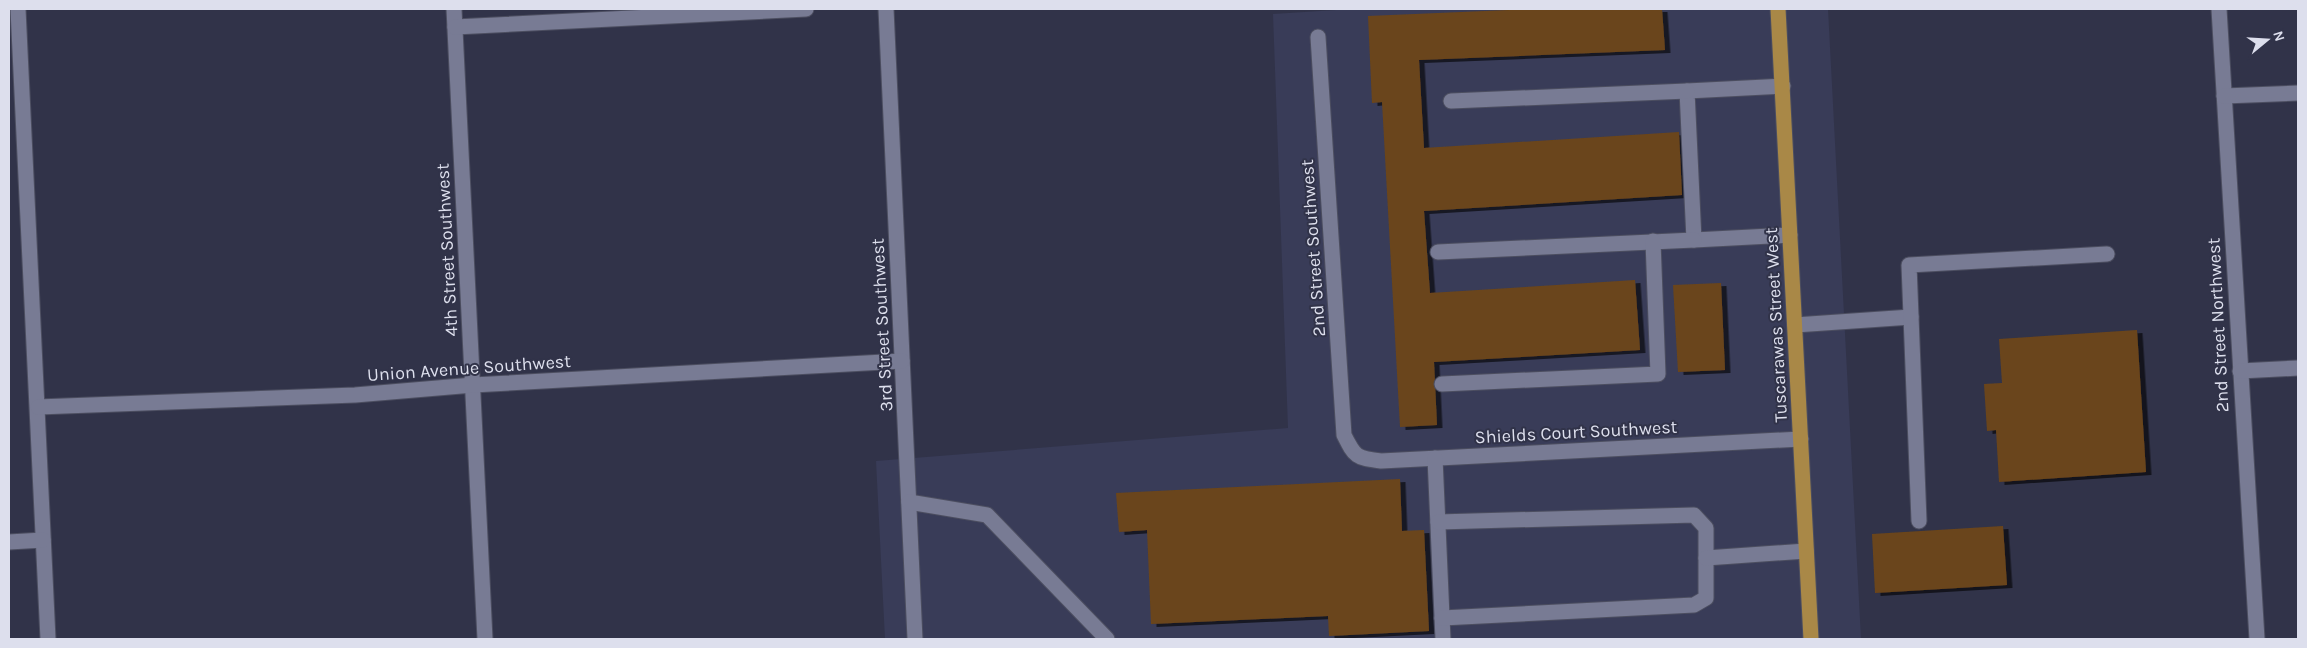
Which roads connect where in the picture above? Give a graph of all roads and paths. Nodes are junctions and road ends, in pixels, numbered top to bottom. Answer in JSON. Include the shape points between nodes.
{"nodes":[{"id":1,"x":18,"y":9,"type":"edge"},
{"id":2,"x":454,"y":9,"type":"edge"},
{"id":3,"x":806,"y":9,"type":"edge"},
{"id":4,"x":886,"y":9,"type":"edge"},
{"id":5,"x":1778,"y":9,"type":"edge"},
{"id":6,"x":2219,"y":9,"type":"edge"},
{"id":7,"x":455,"y":27,"type":"junction"},
{"id":8,"x":1318,"y":37,"type":"dead end"},
{"id":9,"x":1783,"y":86,"type":"junction"},
{"id":10,"x":1687,"y":91,"type":"junction"},
{"id":11,"x":2298,"y":93,"type":"edge"},
{"id":12,"x":2224,"y":96,"type":"junction"},
{"id":13,"x":1451,"y":101,"type":"dead end"},
{"id":14,"x":1790,"y":235,"type":"junction"},
{"id":15,"x":1694,"y":240,"type":"junction"},
{"id":16,"x":1653,"y":241,"type":"junction"},
{"id":17,"x":1438,"y":252,"type":"dead end"},
{"id":18,"x":2107,"y":254,"type":"dead end"},
{"id":19,"x":1911,"y":317,"type":"junction"},
{"id":20,"x":1795,"y":325,"type":"junction"},
{"id":21,"x":902,"y":361,"type":"junction"},
{"id":22,"x":2298,"y":368,"type":"edge"},
{"id":23,"x":2240,"y":371,"type":"junction"},
{"id":24,"x":1442,"y":384,"type":"dead end"},
{"id":25,"x":472,"y":385,"type":"junction"},
{"id":26,"x":38,"y":407,"type":"junction"},
{"id":27,"x":1801,"y":439,"type":"junction"},
{"id":28,"x":1354,"y":455,"type":"joint"},
{"id":29,"x":1435,"y":458,"type":"junction"},
{"id":30,"x":909,"y":502,"type":"junction"},
{"id":31,"x":1919,"y":521,"type":"dead end"},
{"id":32,"x":1438,"y":522,"type":"junction"},
{"id":33,"x":43,"y":540,"type":"junction"},
{"id":34,"x":9,"y":542,"type":"edge"},
{"id":35,"x":1806,"y":551,"type":"junction"},
{"id":36,"x":1706,"y":558,"type":"junction"},
{"id":37,"x":1442,"y":618,"type":"junction"},
{"id":38,"x":48,"y":639,"type":"edge"},
{"id":39,"x":484,"y":639,"type":"edge"},
{"id":40,"x":915,"y":639,"type":"edge"},
{"id":41,"x":1107,"y":639,"type":"edge"},
{"id":42,"x":1443,"y":639,"type":"edge"},
{"id":43,"x":1811,"y":639,"type":"edge"},
{"id":44,"x":2257,"y":639,"type":"edge"}],
"edges":[{"from":1,"to":26,"type":"street"},
{"from":2,"to":7,"type":"street","name":"4th Street Southwest"},
{"from":3,"to":7,"type":"street"},
{"from":4,"to":21,"type":"street","name":"3rd Street Southwest"},
{"from":5,"to":9,"type":"main road","name":"Tuscarawas Street West"},
{"from":6,"to":12,"type":"street","name":"2nd Street Northwest"},
{"from":7,"to":25,"type":"street","name":"4th Street Southwest"},
{"from":8,"to":28,"type":"street","name":"2nd Street Southwest","via":[[1344,435]]},
{"from":9,"to":10,"type":"street"},
{"from":9,"to":14,"type":"main road","name":"Tuscarawas Street West"},
{"from":10,"to":13,"type":"street"},
{"from":10,"to":15,"type":"street"},
{"from":11,"to":12,"type":"street"},
{"from":12,"to":23,"type":"street","name":"2nd Street Northwest"},
{"from":14,"to":15,"type":"street"},
{"from":14,"to":20,"type":"main road","name":"Tuscarawas Street West"},
{"from":15,"to":16,"type":"street"},
{"from":16,"to":17,"type":"street"},
{"from":16,"to":24,"type":"street","via":[[1658,374]]},
{"from":18,"to":19,"type":"street","via":[[1909,265]]},
{"from":19,"to":20,"type":"street"},
{"from":19,"to":31,"type":"street"},
{"from":20,"to":27,"type":"main road","name":"Tuscarawas Street West"},
{"from":21,"to":25,"type":"street","name":"Union Avenue Southwest"},
{"from":21,"to":30,"type":"street","name":"3rd Street Southwest"},
{"from":22,"to":23,"type":"street"},
{"from":23,"to":44,"type":"street","name":"2nd Street Northwest"},
{"from":25,"to":26,"type":"street","name":"Union Avenue Southwest","via":[[355,395]]},
{"from":25,"to":39,"type":"street","name":"4th Street Southwest"},
{"from":26,"to":33,"type":"street"},
{"from":27,"to":29,"type":"street","name":"Shields Court Southwest"},
{"from":27,"to":35,"type":"main road","name":"Tuscarawas Street West"},
{"from":28,"to":29,"type":"street","name":"Shields Court Southwest","via":[[1381,461]]},
{"from":29,"to":32,"type":"street"},
{"from":30,"to":40,"type":"street","name":"3rd Street Southwest"},
{"from":30,"to":41,"type":"street","via":[[988,515]]},
{"from":32,"to":36,"type":"street","via":[[1694,515],[1706,528]]},
{"from":32,"to":37,"type":"street"},
{"from":33,"to":34,"type":"street"},
{"from":33,"to":38,"type":"street"},
{"from":35,"to":36,"type":"street"},
{"from":35,"to":43,"type":"main road","name":"Tuscarawas Street West"},
{"from":36,"to":37,"type":"street","via":[[1706,598],[1694,605]]},
{"from":37,"to":42,"type":"street"}]}
